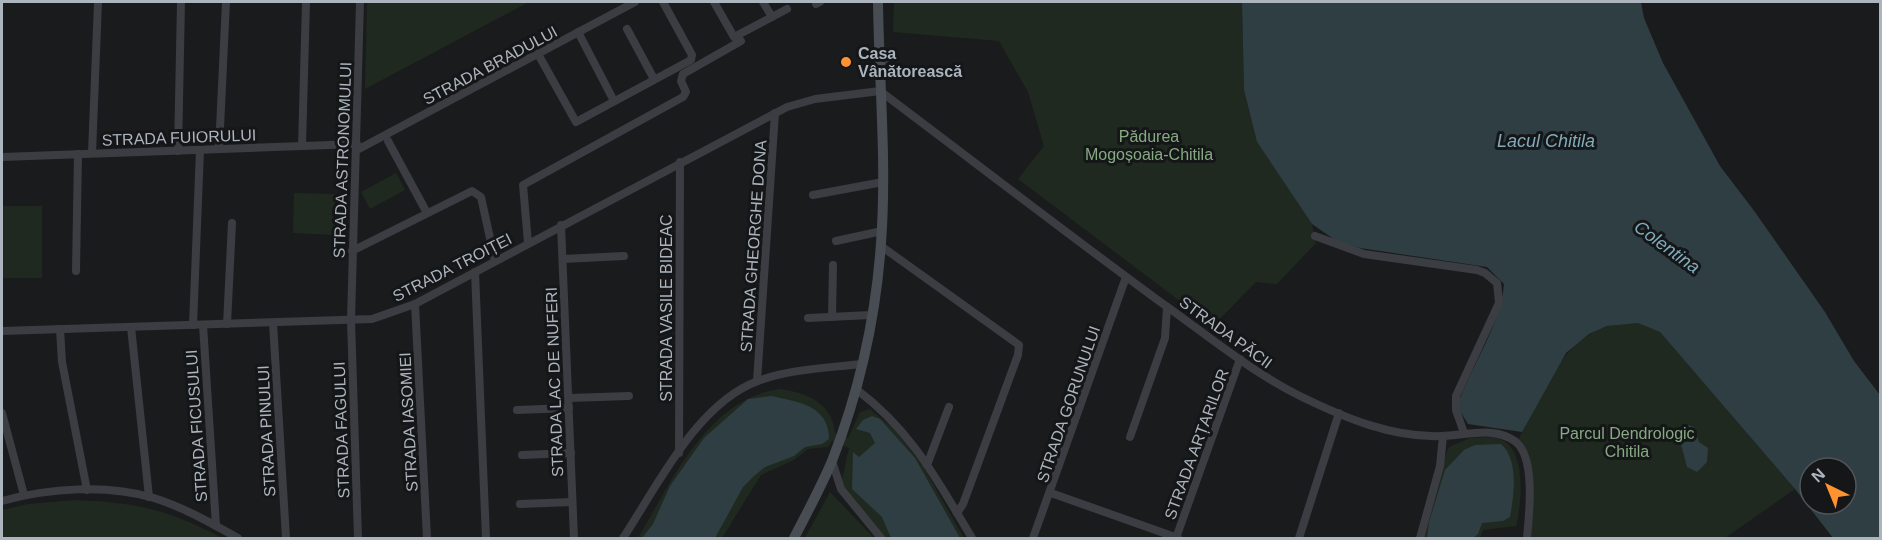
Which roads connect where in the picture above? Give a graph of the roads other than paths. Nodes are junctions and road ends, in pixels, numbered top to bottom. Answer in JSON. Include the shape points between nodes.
{"nodes":[{"id":1,"x":98,"y":2,"type":"edge"},
{"id":2,"x":181,"y":2,"type":"edge"},
{"id":3,"x":226,"y":2,"type":"edge"},
{"id":4,"x":306,"y":2,"type":"edge"},
{"id":5,"x":360,"y":2,"type":"edge"},
{"id":6,"x":635,"y":2,"type":"edge"},
{"id":7,"x":663,"y":2,"type":"edge"},
{"id":8,"x":714,"y":2,"type":"edge"},
{"id":9,"x":763,"y":2,"type":"edge"},
{"id":10,"x":878,"y":2,"type":"edge"},
{"id":11,"x":787,"y":9,"type":"dead end"},
{"id":12,"x":772,"y":17,"type":"junction"},
{"id":13,"x":627,"y":29,"type":"dead end"},
{"id":14,"x":578,"y":32,"type":"junction"},
{"id":15,"x":741,"y":41,"type":"dead end"},
{"id":16,"x":538,"y":54,"type":"junction"},
{"id":17,"x":893,"y":55,"type":"dead end"},
{"id":18,"x":879,"y":64,"type":"junction"},
{"id":19,"x":654,"y":79,"type":"junction"},
{"id":20,"x":880,"y":91,"type":"junction"},
{"id":21,"x":614,"y":101,"type":"junction"},
{"id":22,"x":775,"y":113,"type":"junction"},
{"id":23,"x":388,"y":141,"type":"dead end"},
{"id":24,"x":303,"y":146,"type":"junction"},
{"id":25,"x":357,"y":147,"type":"junction"},
{"id":26,"x":219,"y":149,"type":"junction"},
{"id":27,"x":200,"y":150,"type":"junction"},
{"id":28,"x":178,"y":151,"type":"junction"},
{"id":29,"x":92,"y":153,"type":"junction"},
{"id":30,"x":78,"y":154,"type":"junction"},
{"id":31,"x":2,"y":157,"type":"edge"},
{"id":32,"x":680,"y":162,"type":"junction"},
{"id":33,"x":883,"y":182,"type":"junction"},
{"id":34,"x":813,"y":195,"type":"dead end"},
{"id":35,"x":427,"y":213,"type":"junction"},
{"id":36,"x":231,"y":223,"type":"dead end"},
{"id":37,"x":561,"y":225,"type":"junction"},
{"id":38,"x":882,"y":231,"type":"junction"},
{"id":39,"x":1315,"y":236,"type":"dead end"},
{"id":40,"x":836,"y":241,"type":"dead end"},
{"id":41,"x":528,"y":243,"type":"junction"},
{"id":42,"x":881,"y":246,"type":"junction"},
{"id":43,"x":352,"y":251,"type":"junction"},
{"id":44,"x":624,"y":256,"type":"dead end"},
{"id":45,"x":563,"y":259,"type":"junction"},
{"id":46,"x":495,"y":261,"type":"junction"},
{"id":47,"x":833,"y":265,"type":"dead end"},
{"id":48,"x":76,"y":271,"type":"dead end"},
{"id":49,"x":475,"y":272,"type":"junction"},
{"id":50,"x":1126,"y":277,"type":"junction"},
{"id":51,"x":415,"y":304,"type":"junction"},
{"id":52,"x":1167,"y":307,"type":"junction"},
{"id":53,"x":871,"y":315,"type":"junction"},
{"id":54,"x":832,"y":317,"type":"junction"},
{"id":55,"x":808,"y":318,"type":"dead end"},
{"id":56,"x":351,"y":320,"type":"junction"},
{"id":57,"x":273,"y":322,"type":"junction"},
{"id":58,"x":227,"y":324,"type":"junction"},
{"id":59,"x":193,"y":325,"type":"junction"},
{"id":60,"x":203,"y":325,"type":"junction"},
{"id":61,"x":131,"y":327,"type":"junction"},
{"id":62,"x":60,"y":329,"type":"junction"},
{"id":63,"x":2,"y":331,"type":"edge"},
{"id":64,"x":1240,"y":359,"type":"junction"},
{"id":65,"x":861,"y":364,"type":"junction"},
{"id":66,"x":757,"y":381,"type":"junction"},
{"id":67,"x":856,"y":389,"type":"junction"},
{"id":68,"x":629,"y":396,"type":"dead end"},
{"id":69,"x":569,"y":398,"type":"junction"},
{"id":70,"x":949,"y":407,"type":"dead end"},
{"id":71,"x":569,"y":408,"type":"junction"},
{"id":72,"x":517,"y":410,"type":"dead end"},
{"id":73,"x":2,"y":413,"type":"edge"},
{"id":74,"x":1339,"y":413,"type":"junction"},
{"id":75,"x":1464,"y":433,"type":"junction"},
{"id":76,"x":1443,"y":436,"type":"junction"},
{"id":77,"x":1130,"y":437,"type":"dead end"},
{"id":78,"x":571,"y":453,"type":"junction"},
{"id":79,"x":679,"y":454,"type":"junction"},
{"id":80,"x":522,"y":455,"type":"dead end"},
{"id":81,"x":832,"y":461,"type":"junction"},
{"id":82,"x":927,"y":465,"type":"junction"},
{"id":83,"x":87,"y":490,"type":"junction"},
{"id":84,"x":1051,"y":493,"type":"junction"},
{"id":85,"x":24,"y":495,"type":"junction"},
{"id":86,"x":149,"y":497,"type":"junction"},
{"id":87,"x":2,"y":501,"type":"edge"},
{"id":88,"x":572,"y":502,"type":"junction"},
{"id":89,"x":520,"y":504,"type":"dead end"},
{"id":90,"x":957,"y":513,"type":"junction"},
{"id":91,"x":216,"y":526,"type":"junction"},
{"id":92,"x":238,"y":538,"type":"edge"},
{"id":93,"x":286,"y":538,"type":"edge"},
{"id":94,"x":358,"y":538,"type":"edge"},
{"id":95,"x":427,"y":538,"type":"edge"},
{"id":96,"x":486,"y":538,"type":"edge"},
{"id":97,"x":574,"y":538,"type":"edge"},
{"id":98,"x":623,"y":538,"type":"edge"},
{"id":99,"x":794,"y":538,"type":"edge"},
{"id":100,"x":881,"y":538,"type":"edge"},
{"id":101,"x":972,"y":538,"type":"edge"},
{"id":102,"x":1033,"y":538,"type":"edge"},
{"id":103,"x":1177,"y":538,"type":"edge"},
{"id":104,"x":1299,"y":538,"type":"edge"},
{"id":105,"x":1420,"y":538,"type":"edge"},
{"id":106,"x":1527,"y":538,"type":"edge"}],
"edges":[{"from":1,"to":29,"type":"street"},
{"from":2,"to":28,"type":"street"},
{"from":3,"to":26,"type":"street"},
{"from":4,"to":24,"type":"street"},
{"from":5,"to":25,"type":"street","name":"STRADA ASTRONOMULUI"},
{"from":6,"to":14,"type":"street","name":"STRADA BRADULUI"},
{"from":7,"to":19,"type":"street","via":[[692,57]]},
{"from":8,"to":12,"type":"street","via":[[734,38]]},
{"from":9,"to":12,"type":"street"},
{"from":10,"to":18,"type":"main road"},
{"from":11,"to":12,"type":"street"},
{"from":13,"to":19,"type":"street"},
{"from":14,"to":16,"type":"street","name":"STRADA BRADULUI"},
{"from":14,"to":21,"type":"street"},
{"from":15,"to":41,"type":"street","via":[[683,74],[683,97],[523,185]]},
{"from":16,"to":21,"type":"street","via":[[574,121]]},
{"from":16,"to":25,"type":"street","name":"STRADA BRADULUI"},
{"from":17,"to":18,"type":"street"},
{"from":18,"to":20,"type":"main road"},
{"from":19,"to":21,"type":"street"},
{"from":20,"to":22,"type":"street","name":"STRADA TROIȚEI","via":[[803,102]]},
{"from":20,"to":33,"type":"main road"},
{"from":20,"to":50,"type":"street","name":"STRADA PĂCII"},
{"from":22,"to":32,"type":"street","name":"STRADA TROIȚEI"},
{"from":22,"to":66,"type":"street","name":"STRADA GHEORGHE DONA"},
{"from":23,"to":35,"type":"street"},
{"from":24,"to":25,"type":"street","name":"STRADA FUIORULUI"},
{"from":24,"to":26,"type":"street","name":"STRADA FUIORULUI"},
{"from":25,"to":43,"type":"street","name":"STRADA ASTRONOMULUI"},
{"from":26,"to":27,"type":"street","name":"STRADA FUIORULUI"},
{"from":27,"to":28,"type":"street","name":"STRADA FUIORULUI"},
{"from":27,"to":59,"type":"street"},
{"from":28,"to":29,"type":"street","name":"STRADA FUIORULUI"},
{"from":29,"to":30,"type":"street","name":"STRADA FUIORULUI"},
{"from":30,"to":31,"type":"street","name":"STRADA FUIORULUI"},
{"from":30,"to":48,"type":"street"},
{"from":32,"to":37,"type":"street","name":"STRADA TROIȚEI"},
{"from":32,"to":79,"type":"street","name":"STRADA VASILE BIDEAC"},
{"from":33,"to":34,"type":"street"},
{"from":33,"to":38,"type":"main road"},
{"from":35,"to":43,"type":"street"},
{"from":35,"to":46,"type":"street","via":[[468,192],[476,192],[481,197]]},
{"from":36,"to":58,"type":"street"},
{"from":37,"to":41,"type":"street","name":"STRADA TROIȚEI"},
{"from":37,"to":45,"type":"street","name":"STRADA LAC DE NUFERI"},
{"from":38,"to":40,"type":"street"},
{"from":38,"to":42,"type":"main road"},
{"from":39,"to":75,"type":"street","via":[[1364,254],[1477,270],[1497,283],[1499,303],[1456,396]]},
{"from":41,"to":46,"type":"street","name":"STRADA TROIȚEI"},
{"from":42,"to":53,"type":"main road"},
{"from":42,"to":90,"type":"street","via":[[1019,345]]},
{"from":43,"to":56,"type":"street","name":"STRADA ASTRONOMULUI"},
{"from":44,"to":45,"type":"street"},
{"from":45,"to":69,"type":"street","name":"STRADA LAC DE NUFERI"},
{"from":46,"to":49,"type":"street","name":"STRADA TROIȚEI"},
{"from":47,"to":54,"type":"street"},
{"from":49,"to":51,"type":"street","name":"STRADA TROIȚEI"},
{"from":49,"to":96,"type":"street"},
{"from":50,"to":52,"type":"street","name":"STRADA PĂCII"},
{"from":50,"to":84,"type":"street","name":"STRADA GORUNULUI"},
{"from":51,"to":56,"type":"street","name":"STRADA TROIȚEI","via":[[378,318]]},
{"from":51,"to":95,"type":"street","name":"STRADA IASOMIEI"},
{"from":52,"to":64,"type":"street","name":"STRADA PĂCII"},
{"from":52,"to":77,"type":"street","via":[[1165,338]]},
{"from":53,"to":54,"type":"street"},
{"from":53,"to":65,"type":"main road"},
{"from":54,"to":55,"type":"street"},
{"from":56,"to":57,"type":"street","name":"STRADA TROIȚEI"},
{"from":56,"to":94,"type":"street","name":"STRADA FAGULUI"},
{"from":57,"to":58,"type":"street","name":"STRADA TROIȚEI"},
{"from":57,"to":93,"type":"street","name":"STRADA PINULUI"},
{"from":58,"to":60,"type":"street","name":"STRADA TROIȚEI"},
{"from":59,"to":60,"type":"street","name":"STRADA TROIȚEI"},
{"from":59,"to":61,"type":"street","name":"STRADA TROIȚEI"},
{"from":60,"to":91,"type":"street","name":"STRADA FICUSULUI"},
{"from":61,"to":62,"type":"street","name":"STRADA TROIȚEI"},
{"from":61,"to":86,"type":"street"},
{"from":62,"to":63,"type":"street","name":"STRADA TROIȚEI"},
{"from":62,"to":83,"type":"street","via":[[62,362]]},
{"from":64,"to":74,"type":"street","name":"STRADA PĂCII","via":[[1274,382]]},
{"from":64,"to":103,"type":"street","name":"STRADA ARȚARILOR"},
{"from":65,"to":66,"type":"street","via":[[803,370]]},
{"from":65,"to":67,"type":"main road"},
{"from":66,"to":79,"type":"street","via":[[719,404],[699,424]]},
{"from":67,"to":81,"type":"main road"},
{"from":67,"to":82,"type":"street","via":[[901,429]]},
{"from":68,"to":69,"type":"street"},
{"from":69,"to":71,"type":"street","name":"STRADA LAC DE NUFERI"},
{"from":70,"to":82,"type":"street"},
{"from":71,"to":72,"type":"street"},
{"from":71,"to":78,"type":"street","name":"STRADA LAC DE NUFERI"},
{"from":73,"to":85,"type":"street"},
{"from":74,"to":76,"type":"street","name":"STRADA PĂCII","via":[[1400,433]]},
{"from":74,"to":104,"type":"street"},
{"from":75,"to":76,"type":"street","name":"STRADA PĂCII"},
{"from":75,"to":106,"type":"street","name":"STRADA PĂCII","via":[[1506,436],[1521,448],[1528,469]]},
{"from":76,"to":105,"type":"street","via":[[1440,466]]},
{"from":78,"to":80,"type":"street"},
{"from":78,"to":88,"type":"street","name":"STRADA LAC DE NUFERI"},
{"from":79,"to":98,"type":"street"},
{"from":81,"to":99,"type":"main road"},
{"from":81,"to":100,"type":"street","via":[[841,489]]},
{"from":82,"to":90,"type":"street"},
{"from":83,"to":85,"type":"street"},
{"from":83,"to":86,"type":"street"},
{"from":84,"to":102,"type":"street","name":"STRADA GORUNULUI"},
{"from":84,"to":103,"type":"street"},
{"from":85,"to":87,"type":"street"},
{"from":86,"to":91,"type":"street"},
{"from":88,"to":89,"type":"street"},
{"from":88,"to":97,"type":"street","name":"STRADA LAC DE NUFERI"},
{"from":90,"to":101,"type":"street"},
{"from":91,"to":92,"type":"street"}]}
